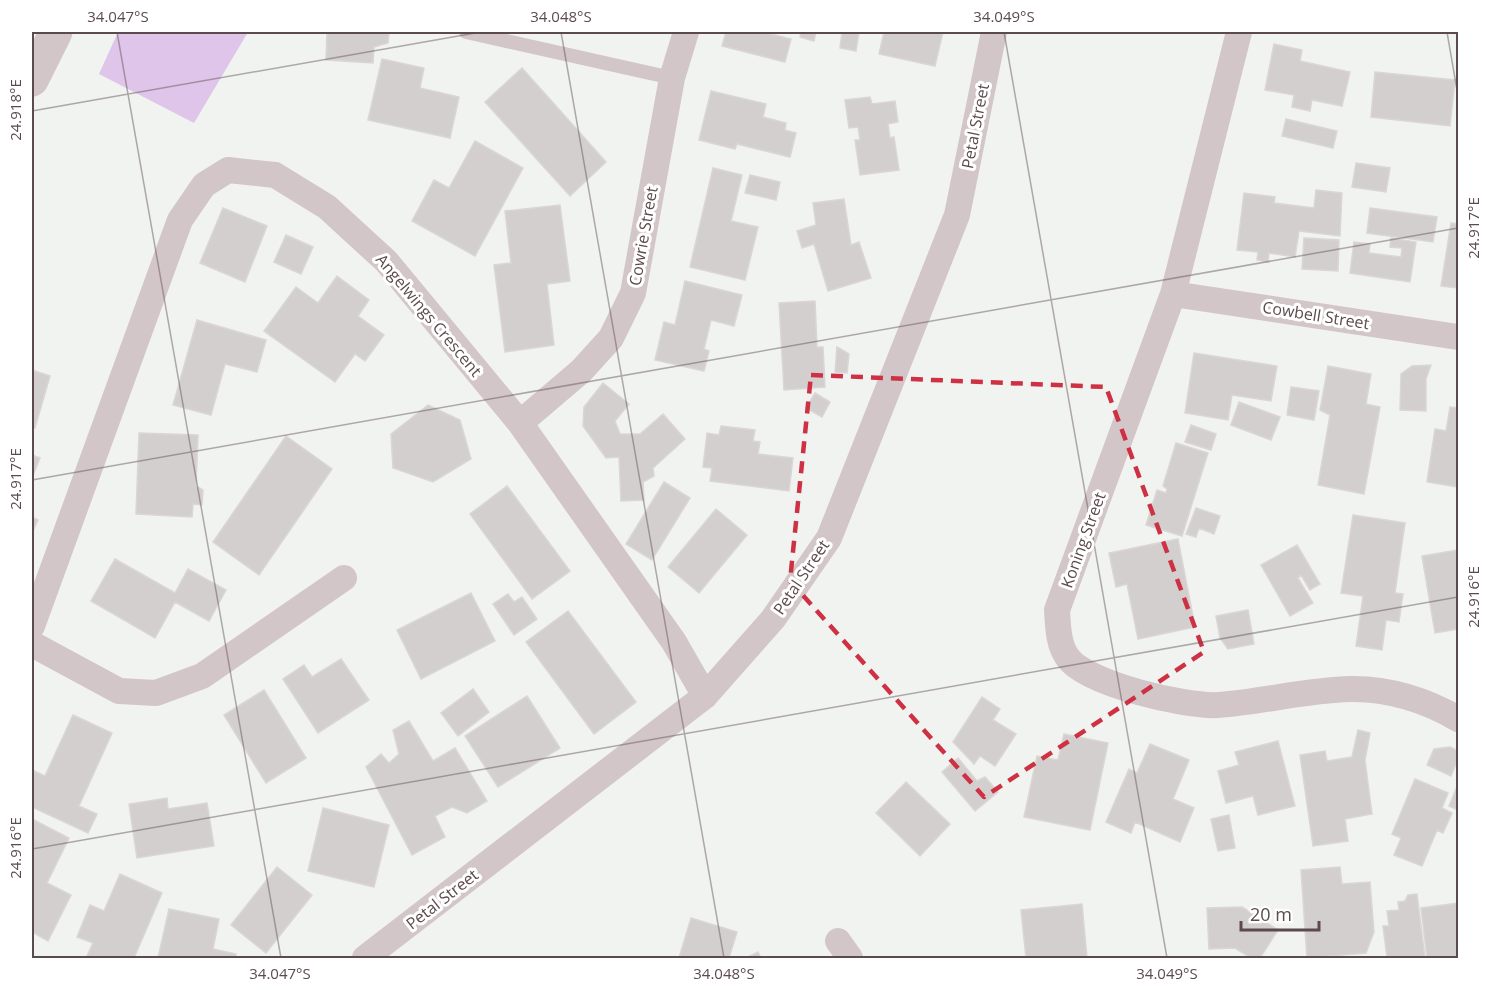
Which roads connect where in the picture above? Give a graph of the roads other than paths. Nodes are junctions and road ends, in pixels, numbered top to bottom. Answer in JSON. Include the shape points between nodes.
{"nodes":[{"id":1,"x":56,"y":32,"type":"edge"},
{"id":2,"x":466,"y":32,"type":"edge"},
{"id":3,"x":686,"y":32,"type":"edge"},
{"id":4,"x":994,"y":32,"type":"edge"},
{"id":5,"x":1239,"y":32,"type":"edge"},
{"id":6,"x":672,"y":78,"type":"junction"},
{"id":7,"x":32,"y":80,"type":"edge"},
{"id":8,"x":1173,"y":294,"type":"junction"},
{"id":9,"x":1458,"y":337,"type":"edge"},
{"id":10,"x":520,"y":423,"type":"junction"},
{"id":11,"x":344,"y":578,"type":"dead end"},
{"id":12,"x":32,"y":626,"type":"edge"},
{"id":13,"x":32,"y":644,"type":"edge"},
{"id":14,"x":705,"y":696,"type":"junction"},
{"id":15,"x":1458,"y":719,"type":"edge"},
{"id":16,"x":365,"y":958,"type":"edge"}],
"edges":[{"from":1,"to":7,"type":"street"},
{"from":2,"to":6,"type":"lane"},
{"from":3,"to":6,"type":"street","name":"Cowrie Street"},
{"from":4,"to":14,"type":"street","name":"Petal Street","via":[[957,215],[829,538],[773,619]]},
{"from":5,"to":8,"type":"street","name":"Koning Street"},
{"from":6,"to":10,"type":"street","name":"Cowrie Street","via":[[633,293],[611,338]]},
{"from":8,"to":9,"type":"street","name":"Cowbell Street"},
{"from":8,"to":15,"type":"street","name":"Koning Street","via":[[1057,610],[1058,633],[1068,659],[1100,679],[1161,699],[1216,705],[1350,688],[1398,693]]},
{"from":10,"to":12,"type":"street","name":"Angelwings Crescent","via":[[386,261],[327,207],[275,176],[228,170],[204,185],[180,220]]},
{"from":10,"to":14,"type":"street","name":"Angelwings Crescent","via":[[674,642]]},
{"from":11,"to":13,"type":"street","via":[[202,676],[156,693],[119,691]]},
{"from":14,"to":16,"type":"street","name":"Petal Street"}]}
